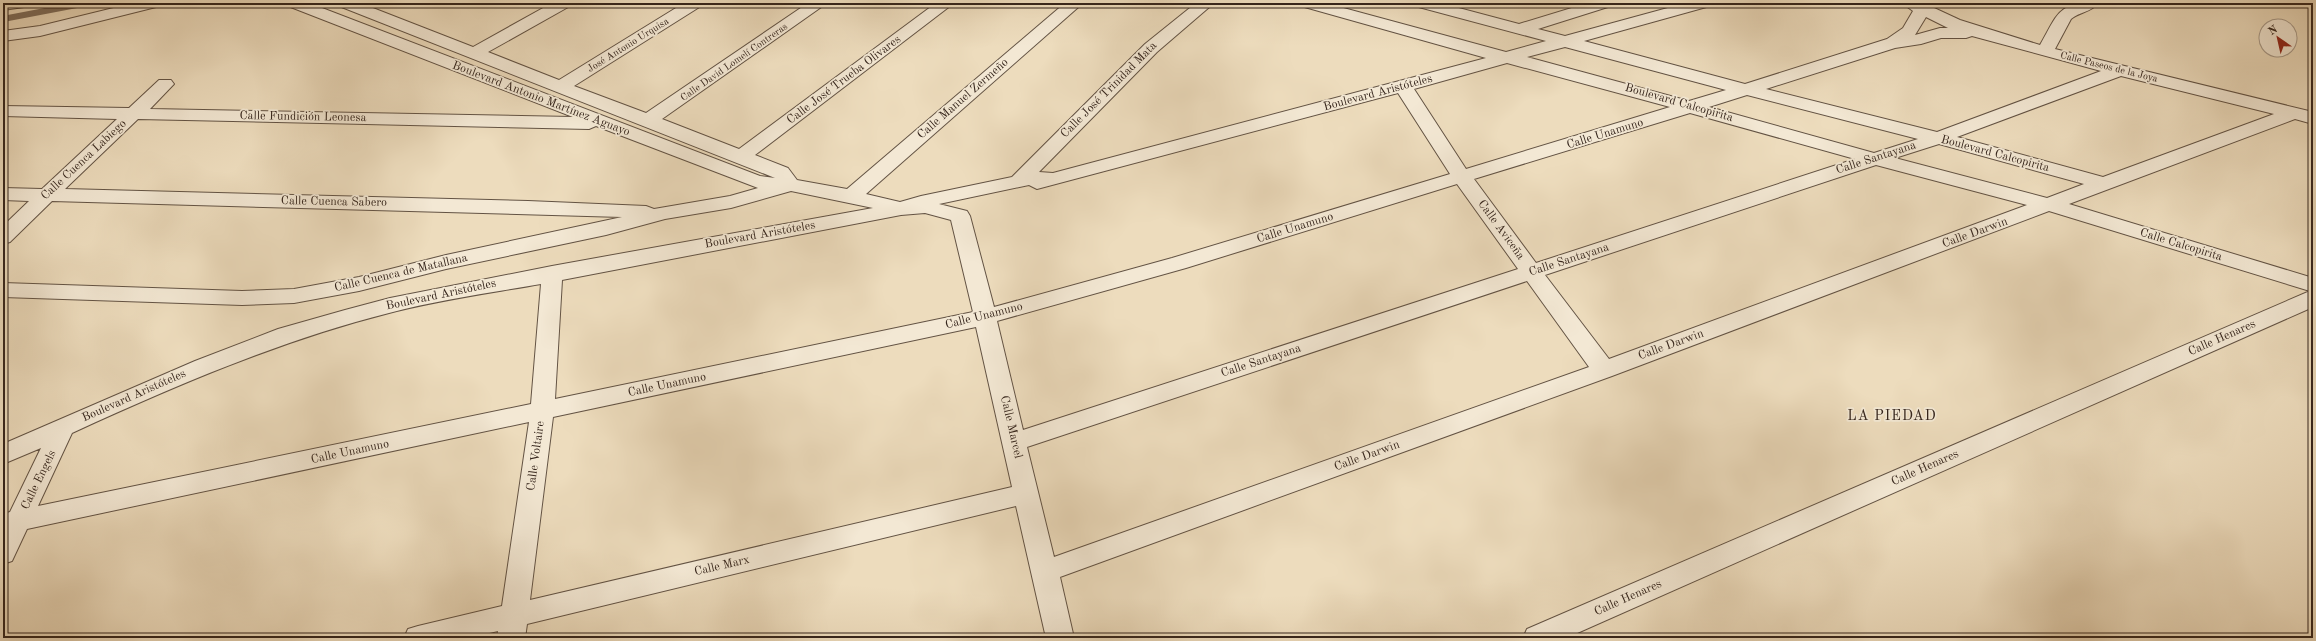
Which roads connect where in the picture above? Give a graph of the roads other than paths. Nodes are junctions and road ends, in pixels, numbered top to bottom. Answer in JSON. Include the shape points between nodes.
{"nodes":[{"id":1,"x":25,"y":3,"type":"edge"},
{"id":2,"x":154,"y":3,"type":"edge"},
{"id":3,"x":294,"y":3,"type":"edge"},
{"id":4,"x":345,"y":3,"type":"edge"},
{"id":5,"x":564,"y":3,"type":"edge"},
{"id":6,"x":695,"y":3,"type":"edge"},
{"id":7,"x":819,"y":3,"type":"edge"},
{"id":8,"x":946,"y":3,"type":"edge"},
{"id":9,"x":1076,"y":3,"type":"edge"},
{"id":10,"x":1206,"y":3,"type":"edge"},
{"id":11,"x":1307,"y":3,"type":"edge"},
{"id":12,"x":1421,"y":3,"type":"edge"},
{"id":13,"x":1605,"y":3,"type":"edge"},
{"id":14,"x":1704,"y":3,"type":"edge"},
{"id":15,"x":2090,"y":3,"type":"edge"},
{"id":16,"x":3,"y":4,"type":"edge"},
{"id":17,"x":1919,"y":5,"type":"edge"},
{"id":18,"x":1446,"y":6,"type":"edge"},
{"id":19,"x":1572,"y":8,"type":"edge"},
{"id":20,"x":1520,"y":29,"type":"junction"},
{"id":21,"x":1977,"y":32,"type":"junction"},
{"id":22,"x":3,"y":36,"type":"edge"},
{"id":23,"x":1422,"y":36,"type":"junction"},
{"id":24,"x":1566,"y":40,"type":"junction"},
{"id":25,"x":1893,"y":43,"type":"junction"},
{"id":26,"x":2045,"y":52,"type":"junction"},
{"id":27,"x":474,"y":53,"type":"junction"},
{"id":28,"x":1506,"y":58,"type":"junction"},
{"id":29,"x":2120,"y":70,"type":"junction"},
{"id":30,"x":165,"y":84,"type":"dead end"},
{"id":31,"x":561,"y":86,"type":"junction"},
{"id":32,"x":1403,"y":86,"type":"junction"},
{"id":33,"x":1748,"y":90,"type":"junction"},
{"id":34,"x":1694,"y":107,"type":"junction"},
{"id":35,"x":3,"y":111,"type":"edge"},
{"id":36,"x":2294,"y":113,"type":"junction"},
{"id":37,"x":134,"y":114,"type":"junction"},
{"id":38,"x":2313,"y":118,"type":"edge"},
{"id":39,"x":649,"y":120,"type":"junction"},
{"id":40,"x":604,"y":124,"type":"junction"},
{"id":41,"x":1938,"y":138,"type":"junction"},
{"id":42,"x":742,"y":156,"type":"junction"},
{"id":43,"x":1875,"y":159,"type":"junction"},
{"id":44,"x":1462,"y":177,"type":"junction"},
{"id":45,"x":1050,"y":178,"type":"junction"},
{"id":46,"x":1018,"y":182,"type":"junction"},
{"id":47,"x":2105,"y":184,"type":"junction"},
{"id":48,"x":791,"y":185,"type":"junction"},
{"id":49,"x":3,"y":194,"type":"edge"},
{"id":50,"x":47,"y":195,"type":"junction"},
{"id":51,"x":851,"y":196,"type":"junction"},
{"id":52,"x":2050,"y":205,"type":"junction"},
{"id":53,"x":901,"y":209,"type":"junction"},
{"id":54,"x":665,"y":213,"type":"junction"},
{"id":55,"x":960,"y":216,"type":"junction"},
{"id":56,"x":3,"y":237,"type":"edge"},
{"id":57,"x":1531,"y":272,"type":"junction"},
{"id":58,"x":552,"y":273,"type":"junction"},
{"id":59,"x":2313,"y":285,"type":"edge"},
{"id":60,"x":3,"y":290,"type":"edge"},
{"id":61,"x":2313,"y":298,"type":"edge"},
{"id":62,"x":986,"y":317,"type":"junction"},
{"id":63,"x":1604,"y":370,"type":"junction"},
{"id":64,"x":542,"y":411,"type":"junction"},
{"id":65,"x":64,"y":427,"type":"junction"},
{"id":66,"x":1014,"y":442,"type":"junction"},
{"id":67,"x":3,"y":455,"type":"edge"},
{"id":68,"x":1026,"y":494,"type":"junction"},
{"id":69,"x":11,"y":523,"type":"edge"},
{"id":70,"x":3,"y":553,"type":"edge"},
{"id":71,"x":1046,"y":571,"type":"junction"},
{"id":72,"x":512,"y":627,"type":"edge"},
{"id":73,"x":418,"y":638,"type":"edge"},
{"id":74,"x":1060,"y":638,"type":"edge"},
{"id":75,"x":1537,"y":638,"type":"edge"}],
"edges":[{"from":1,"to":16,"type":"street"},
{"from":2,"to":22,"type":"street","via":[[40,31]]},
{"from":3,"to":40,"type":"street","name":"Boulevard Antonio Martínez Aguayo"},
{"from":4,"to":27,"type":"street","name":"Boulevard Antonio Martínez Aguayo"},
{"from":5,"to":27,"type":"street"},
{"from":6,"to":31,"type":"street","name":"José Antonio Urquisa"},
{"from":7,"to":39,"type":"street","name":"Calle David Lomelí Contreras"},
{"from":8,"to":42,"type":"street","name":"Calle José Trueba Olivares"},
{"from":9,"to":51,"type":"street","name":"Calle Manuel Zermeño"},
{"from":10,"to":46,"type":"street","name":"Calle José Trinidad Mata","via":[[1151,48]]},
{"from":11,"to":23,"type":"street","name":"Boulevard Calcopirita"},
{"from":12,"to":18,"type":"street","name":"Boulevard Calcopirita"},
{"from":13,"to":19,"type":"street"},
{"from":14,"to":24,"type":"street","name":"Boulevard Aristóteles"},
{"from":15,"to":26,"type":"street","via":[[2069,12],[2064,17]]},
{"from":17,"to":21,"type":"street","name":"Calle Paseos de la Joya","via":[[1954,24]]},
{"from":17,"to":25,"type":"street","name":"Calle Unamuno","via":[[1909,31]]},
{"from":18,"to":20,"type":"street","name":"Boulevard Calcopirita"},
{"from":18,"to":23,"type":"street"},
{"from":19,"to":20,"type":"street"},
{"from":20,"to":24,"type":"street","name":"Boulevard Calcopirita"},
{"from":21,"to":25,"type":"street","via":[[1940,33]]},
{"from":21,"to":26,"type":"street","name":"Calle Paseos de la Joya"},
{"from":23,"to":28,"type":"street","name":"Boulevard Calcopirita"},
{"from":24,"to":28,"type":"street","name":"Boulevard Aristóteles"},
{"from":24,"to":33,"type":"street","name":"Boulevard Calcopirita"},
{"from":25,"to":33,"type":"street","name":"Calle Unamuno"},
{"from":26,"to":29,"type":"street","name":"Calle Paseos de la Joya"},
{"from":27,"to":31,"type":"street","name":"Boulevard Antonio Martínez Aguayo"},
{"from":28,"to":32,"type":"street","name":"Boulevard Aristóteles"},
{"from":28,"to":34,"type":"street","name":"Boulevard Calcopirita"},
{"from":29,"to":36,"type":"street","name":"Calle Paseos de la Joya"},
{"from":29,"to":41,"type":"street","name":"Calle Santayana"},
{"from":30,"to":37,"type":"street","name":"Calle Cuenca Labiego"},
{"from":31,"to":39,"type":"street","name":"Boulevard Antonio Martínez Aguayo"},
{"from":32,"to":44,"type":"street","name":"Calle Aviceña"},
{"from":32,"to":45,"type":"street","name":"Boulevard Aristóteles"},
{"from":33,"to":34,"type":"street","name":"Calle Unamuno"},
{"from":33,"to":41,"type":"street","name":"Boulevard Calcopirita"},
{"from":34,"to":43,"type":"street","name":"Boulevard Calcopirita"},
{"from":34,"to":44,"type":"street","name":"Calle Unamuno"},
{"from":35,"to":37,"type":"street","name":"Calle Fundición Leonesa"},
{"from":36,"to":38,"type":"street","name":"Calle Paseos de la Joya"},
{"from":36,"to":47,"type":"street","name":"Calle Darwin"},
{"from":37,"to":40,"type":"street","name":"Calle Fundición Leonesa"},
{"from":37,"to":50,"type":"street","name":"Calle Cuenca Labiego"},
{"from":39,"to":42,"type":"street","name":"Boulevard Antonio Martínez Aguayo"},
{"from":40,"to":48,"type":"street","name":"Boulevard Antonio Martínez Aguayo","via":[[757,182]]},
{"from":41,"to":43,"type":"street","name":"Calle Santayana"},
{"from":41,"to":47,"type":"street","name":"Boulevard Calcopirita"},
{"from":42,"to":48,"type":"street","name":"Boulevard Antonio Martínez Aguayo","via":[[781,172]]},
{"from":43,"to":52,"type":"street","name":"Boulevard Calcopirita"},
{"from":43,"to":57,"type":"street","name":"Calle Santayana"},
{"from":44,"to":57,"type":"street","name":"Calle Aviceña"},
{"from":44,"to":62,"type":"street","name":"Calle Unamuno","via":[[1179,263]]},
{"from":45,"to":46,"type":"street","name":"Boulevard Aristóteles"},
{"from":45,"to":55,"type":"street","name":"Boulevard Aristóteles","via":[[977,199],[967,205]]},
{"from":46,"to":53,"type":"street","name":"Boulevard Aristóteles","via":[[921,202]]},
{"from":47,"to":52,"type":"street","name":"Calle Darwin"},
{"from":48,"to":51,"type":"street","name":"Boulevard Antonio Martínez Aguayo"},
{"from":48,"to":54,"type":"street","name":"Calle Cuenca de Matallana","via":[[731,202]]},
{"from":49,"to":50,"type":"street","name":"Calle Cuenca Sabero"},
{"from":50,"to":54,"type":"street","name":"Calle Cuenca Sabero","via":[[601,209]]},
{"from":50,"to":56,"type":"street","name":"Calle Cuenca Labiego"},
{"from":51,"to":53,"type":"street","name":"Boulevard Antonio Martínez Aguayo"},
{"from":52,"to":59,"type":"street","name":"Calle Calcopirita"},
{"from":52,"to":63,"type":"street","name":"Calle Darwin"},
{"from":53,"to":55,"type":"street","name":"Boulevard Aristóteles","via":[[925,207]]},
{"from":53,"to":58,"type":"street","name":"Boulevard Aristóteles"},
{"from":54,"to":60,"type":"street","name":"Calle Cuenca de Matallana","via":[[359,284],[294,296],[242,298]]},
{"from":55,"to":62,"type":"street","name":"Calle Marcel"},
{"from":57,"to":63,"type":"street","name":"Calle Aviceña"},
{"from":57,"to":66,"type":"street","name":"Calle Santayana"},
{"from":58,"to":64,"type":"street","name":"Calle Voltaire"},
{"from":58,"to":65,"type":"street","name":"Boulevard Aristóteles","via":[[390,305],[318,324],[151,387]]},
{"from":61,"to":75,"type":"street","name":"Calle Henares"},
{"from":62,"to":64,"type":"street","name":"Calle Unamuno"},
{"from":62,"to":66,"type":"street","name":"Calle Marcel"},
{"from":63,"to":71,"type":"street","name":"Calle Darwin"},
{"from":64,"to":69,"type":"street","name":"Calle Unamuno"},
{"from":64,"to":72,"type":"street","name":"Calle Voltaire"},
{"from":65,"to":67,"type":"street","name":"Boulevard Aristóteles"},
{"from":65,"to":69,"type":"street","name":"Calle Engels"},
{"from":66,"to":68,"type":"street","name":"Calle Marcel"},
{"from":68,"to":71,"type":"street","name":"Calle Marcel"},
{"from":68,"to":72,"type":"street","name":"Calle Marx"},
{"from":69,"to":70,"type":"street","name":"Calle Engels"},
{"from":71,"to":74,"type":"street","name":"Calle Marcel"},
{"from":72,"to":73,"type":"street","name":"Calle Marx"}]}
